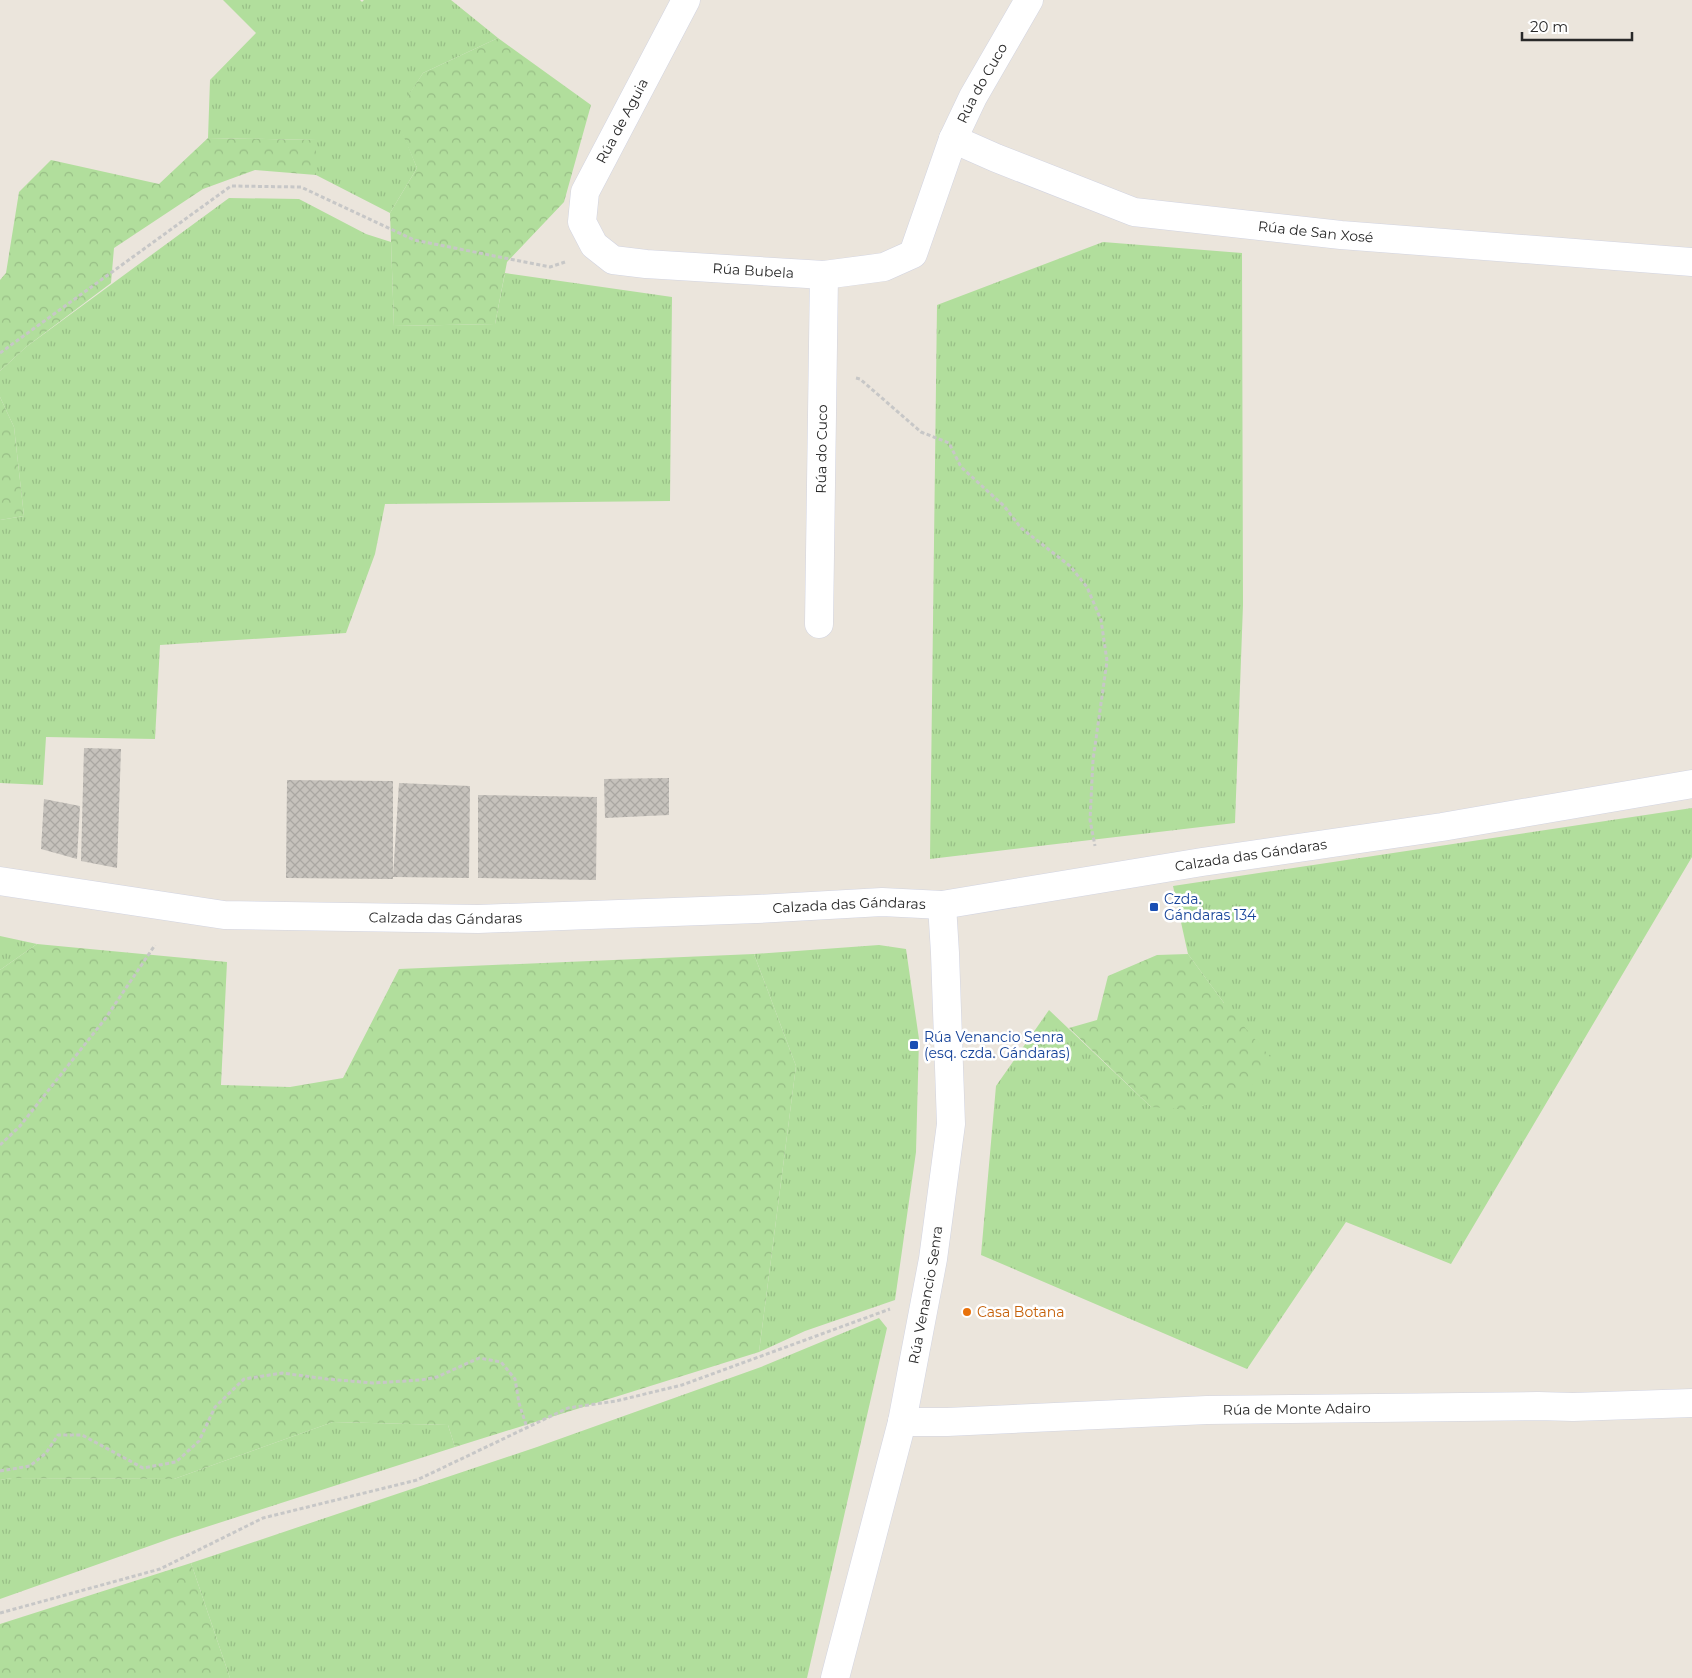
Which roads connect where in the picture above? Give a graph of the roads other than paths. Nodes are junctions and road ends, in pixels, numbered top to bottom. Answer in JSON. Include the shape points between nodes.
{"nodes":[{"id":1,"x":686,"y":0,"type":"edge"},
{"id":2,"x":1030,"y":0,"type":"edge"},
{"id":3,"x":953,"y":138,"type":"junction"},
{"id":4,"x":594,"y":245,"type":"joint"},
{"id":5,"x":914,"y":254,"type":"joint"},
{"id":6,"x":1692,"y":262,"type":"edge"},
{"id":7,"x":824,"y":275,"type":"junction"},
{"id":8,"x":819,"y":624,"type":"dead end"},
{"id":9,"x":1692,"y":784,"type":"edge"},
{"id":10,"x":0,"y":881,"type":"edge"},
{"id":11,"x":942,"y":905,"type":"junction"},
{"id":12,"x":1692,"y":1404,"type":"edge"},
{"id":13,"x":902,"y":1422,"type":"junction"},
{"id":14,"x":835,"y":1678,"type":"edge"}],
"edges":[{"from":1,"to":4,"type":"street","name":"Rúa de Aguia","via":[[585,192],[582,222]]},
{"from":2,"to":3,"type":"street","name":"Rúa do Cuco","via":[[973,97]]},
{"from":3,"to":5,"type":"street","name":"Rúa do Cuco"},
{"from":3,"to":6,"type":"street","name":"Rúa de San Xosé","via":[[1134,212],[1341,236]]},
{"from":4,"to":7,"type":"street","name":"Rúa Bubela","via":[[613,260]]},
{"from":5,"to":7,"type":"street","name":"Rúa Bubela","via":[[884,268]]},
{"from":7,"to":8,"type":"street","name":"Rúa do Cuco"},
{"from":9,"to":11,"type":"street","name":"Calzada das Gándaras","via":[[1442,827]]},
{"from":10,"to":11,"type":"street","name":"Calzada das Gándaras","via":[[224,915],[478,918],[882,902]]},
{"from":11,"to":13,"type":"street","name":"Rúa Venancio Senra","via":[[951,1124],[933,1259]]},
{"from":12,"to":13,"type":"street","name":"Rúa de Monte Adairo","via":[[1207,1410]]},
{"from":13,"to":14,"type":"street","name":"Rúa Venancio Senra"}]}
